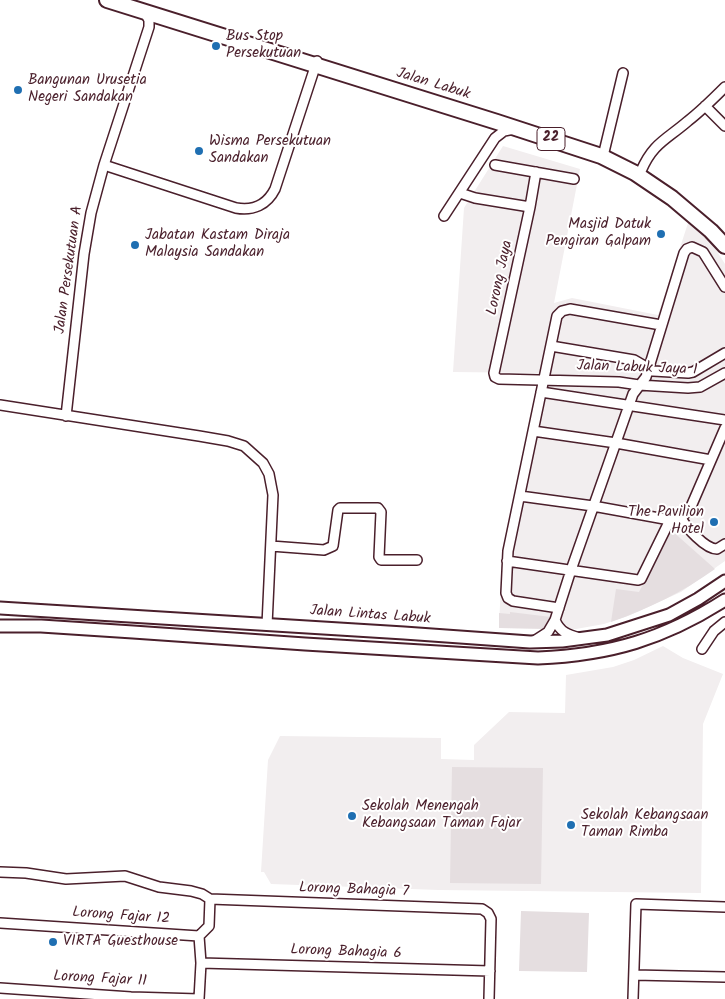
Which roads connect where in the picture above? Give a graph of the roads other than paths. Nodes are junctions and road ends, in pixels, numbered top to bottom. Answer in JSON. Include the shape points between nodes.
{"nodes":[{"id":1,"x":107,"y":0,"type":"edge"},
{"id":2,"x":120,"y":0,"type":"edge"},
{"id":3,"x":144,"y":11,"type":"junction"},
{"id":4,"x":316,"y":63,"type":"junction"},
{"id":5,"x":623,"y":73,"type":"dead end"},
{"id":6,"x":725,"y":87,"type":"edge"},
{"id":7,"x":705,"y":106,"type":"junction"},
{"id":8,"x":476,"y":115,"type":"junction"},
{"id":9,"x":725,"y":126,"type":"edge"},
{"id":10,"x":519,"y":129,"type":"junction"},
{"id":11,"x":492,"y":143,"type":"junction"},
{"id":12,"x":604,"y":152,"type":"junction"},
{"id":13,"x":104,"y":165,"type":"junction"},
{"id":14,"x":495,"y":165,"type":"dead end"},
{"id":15,"x":641,"y":171,"type":"junction"},
{"id":16,"x":536,"y":172,"type":"junction"},
{"id":17,"x":574,"y":179,"type":"dead end"},
{"id":18,"x":460,"y":193,"type":"junction"},
{"id":19,"x":530,"y":207,"type":"junction"},
{"id":20,"x":444,"y":216,"type":"dead end"},
{"id":21,"x":725,"y":238,"type":"edge"},
{"id":22,"x":725,"y":246,"type":"edge"},
{"id":23,"x":725,"y":286,"type":"edge"},
{"id":24,"x":661,"y":325,"type":"junction"},
{"id":25,"x":551,"y":346,"type":"junction"},
{"id":26,"x":725,"y":353,"type":"edge"},
{"id":27,"x":648,"y":368,"type":"junction"},
{"id":28,"x":725,"y":373,"type":"edge"},
{"id":29,"x":544,"y":379,"type":"junction"},
{"id":30,"x":639,"y":385,"type":"junction"},
{"id":31,"x":541,"y":392,"type":"junction"},
{"id":32,"x":0,"y":404,"type":"edge"},
{"id":33,"x":630,"y":405,"type":"junction"},
{"id":34,"x":66,"y":416,"type":"junction"},
{"id":35,"x":725,"y":420,"type":"edge"},
{"id":36,"x":725,"y":428,"type":"edge"},
{"id":37,"x":533,"y":431,"type":"junction"},
{"id":38,"x":616,"y":443,"type":"junction"},
{"id":39,"x":711,"y":460,"type":"junction"},
{"id":40,"x":520,"y":496,"type":"junction"},
{"id":41,"x":593,"y":506,"type":"junction"},
{"id":42,"x":681,"y":518,"type":"junction"},
{"id":43,"x":670,"y":520,"type":"junction"},
{"id":44,"x":725,"y":544,"type":"edge"},
{"id":45,"x":271,"y":546,"type":"junction"},
{"id":46,"x":418,"y":560,"type":"dead end"},
{"id":47,"x":507,"y":561,"type":"junction"},
{"id":48,"x":571,"y":570,"type":"junction"},
{"id":49,"x":725,"y":581,"type":"edge"},
{"id":50,"x":725,"y":600,"type":"edge"},
{"id":51,"x":0,"y":608,"type":"edge"},
{"id":52,"x":559,"y":608,"type":"junction"},
{"id":53,"x":555,"y":620,"type":"junction"},
{"id":54,"x":725,"y":622,"type":"edge"},
{"id":55,"x":267,"y":625,"type":"junction"},
{"id":56,"x":0,"y":626,"type":"edge"},
{"id":57,"x":584,"y":639,"type":"junction"},
{"id":58,"x":530,"y":642,"type":"junction"},
{"id":59,"x":702,"y":650,"type":"dead end"},
{"id":60,"x":0,"y":872,"type":"edge"},
{"id":61,"x":210,"y":899,"type":"junction"},
{"id":62,"x":725,"y":907,"type":"edge"},
{"id":63,"x":0,"y":923,"type":"edge"},
{"id":64,"x":199,"y":936,"type":"junction"},
{"id":65,"x":201,"y":963,"type":"junction"},
{"id":66,"x":490,"y":971,"type":"junction"},
{"id":67,"x":634,"y":975,"type":"junction"},
{"id":68,"x":725,"y":977,"type":"edge"},
{"id":69,"x":0,"y":988,"type":"edge"},
{"id":70,"x":199,"y":999,"type":"edge"},
{"id":71,"x":488,"y":999,"type":"edge"},
{"id":72,"x":633,"y":999,"type":"edge"}],
"edges":[{"from":1,"to":3,"type":"highway","name":"Jalan Labuk","number":"22"},
{"from":2,"to":4,"type":"highway","name":"Jalan Labuk","number":"22"},
{"from":3,"to":4,"type":"highway","name":"Jalan Labuk","number":"22"},
{"from":3,"to":13,"type":"street","name":"Jalan Persekutuan A","via":[[149,28]]},
{"from":4,"to":8,"type":"highway","name":"Jalan Labuk","number":"22"},
{"from":4,"to":12,"type":"highway","name":"Jalan Labuk","number":"22"},
{"from":4,"to":13,"type":"street","via":[[275,190],[260,206],[246,210],[236,208]]},
{"from":5,"to":12,"type":"street"},
{"from":6,"to":7,"type":"street"},
{"from":7,"to":9,"type":"street"},
{"from":7,"to":15,"type":"street","via":[[662,140],[648,156]]},
{"from":8,"to":10,"type":"highway","name":"Jalan Labuk","number":"22"},
{"from":8,"to":11,"type":"street","via":[[490,129]]},
{"from":10,"to":11,"type":"street","via":[[504,131]]},
{"from":10,"to":22,"type":"highway","name":"Jalan Labuk","number":"22","via":[[601,156],[635,173],[685,207]]},
{"from":11,"to":18,"type":"street"},
{"from":12,"to":15,"type":"highway","name":"Jalan Labuk","number":"22"},
{"from":13,"to":34,"type":"street","name":"Jalan Persekutuan A","via":[[84,254]]},
{"from":14,"to":16,"type":"street"},
{"from":15,"to":21,"type":"highway","name":"Jalan Labuk","number":"22","via":[[708,220]]},
{"from":16,"to":17,"type":"street"},
{"from":16,"to":19,"type":"street"},
{"from":18,"to":19,"type":"street"},
{"from":18,"to":20,"type":"street"},
{"from":19,"to":29,"type":"street","name":"Lorong Jaya","via":[[494,373],[499,378]]},
{"from":23,"to":24,"type":"street","via":[[703,252],[692,247],[687,249]]},
{"from":24,"to":25,"type":"street","via":[[570,309],[557,316]]},
{"from":24,"to":27,"type":"street"},
{"from":25,"to":27,"type":"street","via":[[634,360]]},
{"from":25,"to":29,"type":"street"},
{"from":26,"to":27,"type":"street","via":[[693,372],[653,371]]},
{"from":27,"to":30,"type":"street"},
{"from":28,"to":30,"type":"street","name":"Jalan Labuk Jaya 1","via":[[700,387]]},
{"from":29,"to":30,"type":"street","name":"Jalan Labuk Jaya 1"},
{"from":29,"to":31,"type":"street"},
{"from":30,"to":33,"type":"street"},
{"from":31,"to":33,"type":"street"},
{"from":31,"to":37,"type":"street"},
{"from":32,"to":34,"type":"street"},
{"from":33,"to":35,"type":"street"},
{"from":33,"to":38,"type":"street"},
{"from":34,"to":45,"type":"street","via":[[208,437],[244,446],[270,474],[273,495]]},
{"from":36,"to":39,"type":"street"},
{"from":37,"to":38,"type":"street"},
{"from":37,"to":40,"type":"street"},
{"from":38,"to":39,"type":"street"},
{"from":38,"to":41,"type":"street"},
{"from":39,"to":42,"type":"street","via":[[690,509]]},
{"from":40,"to":41,"type":"street"},
{"from":40,"to":47,"type":"street"},
{"from":41,"to":43,"type":"street"},
{"from":41,"to":48,"type":"street"},
{"from":42,"to":43,"type":"street"},
{"from":42,"to":44,"type":"street","via":[[709,548],[719,549]]},
{"from":43,"to":48,"type":"street","via":[[641,579]]},
{"from":45,"to":46,"type":"street","via":[[330,549],[340,508],[378,508],[381,512],[381,560]]},
{"from":45,"to":55,"type":"street"},
{"from":47,"to":48,"type":"street"},
{"from":47,"to":52,"type":"street","via":[[508,598]]},
{"from":48,"to":52,"type":"street"},
{"from":49,"to":57,"type":"main road","name":"Jalan Lintas Labuk","via":[[669,614]]},
{"from":50,"to":56,"type":"main road","name":"Jalan Lintas Labuk","via":[[681,626],[634,644],[565,657],[538,658],[114,630]]},
{"from":51,"to":55,"type":"main road","name":"Jalan Lintas Labuk"},
{"from":52,"to":53,"type":"street"},
{"from":53,"to":57,"type":"street","via":[[562,631]]},
{"from":53,"to":58,"type":"street","via":[[548,632]]},
{"from":54,"to":59,"type":"street"},
{"from":55,"to":58,"type":"main road","name":"Jalan Lintas Labuk"},
{"from":57,"to":58,"type":"main road","name":"Jalan Lintas Labuk"},
{"from":60,"to":61,"type":"street","name":"Lorong Bahagia 7","via":[[62,879],[125,876],[159,887],[191,891]]},
{"from":61,"to":64,"type":"street","via":[[209,926]]},
{"from":61,"to":66,"type":"street","name":"Lorong Bahagia 7","via":[[482,909],[491,919]]},
{"from":62,"to":67,"type":"street","via":[[636,904]]},
{"from":63,"to":64,"type":"street","name":"Lorong Fajar 12"},
{"from":64,"to":65,"type":"street"},
{"from":65,"to":66,"type":"street","name":"Lorong Bahagia 6"},
{"from":65,"to":70,"type":"street"},
{"from":66,"to":71,"type":"street"},
{"from":67,"to":68,"type":"street"},
{"from":67,"to":72,"type":"street"},
{"from":69,"to":70,"type":"street","name":"Lorong Fajar 11"}]}
